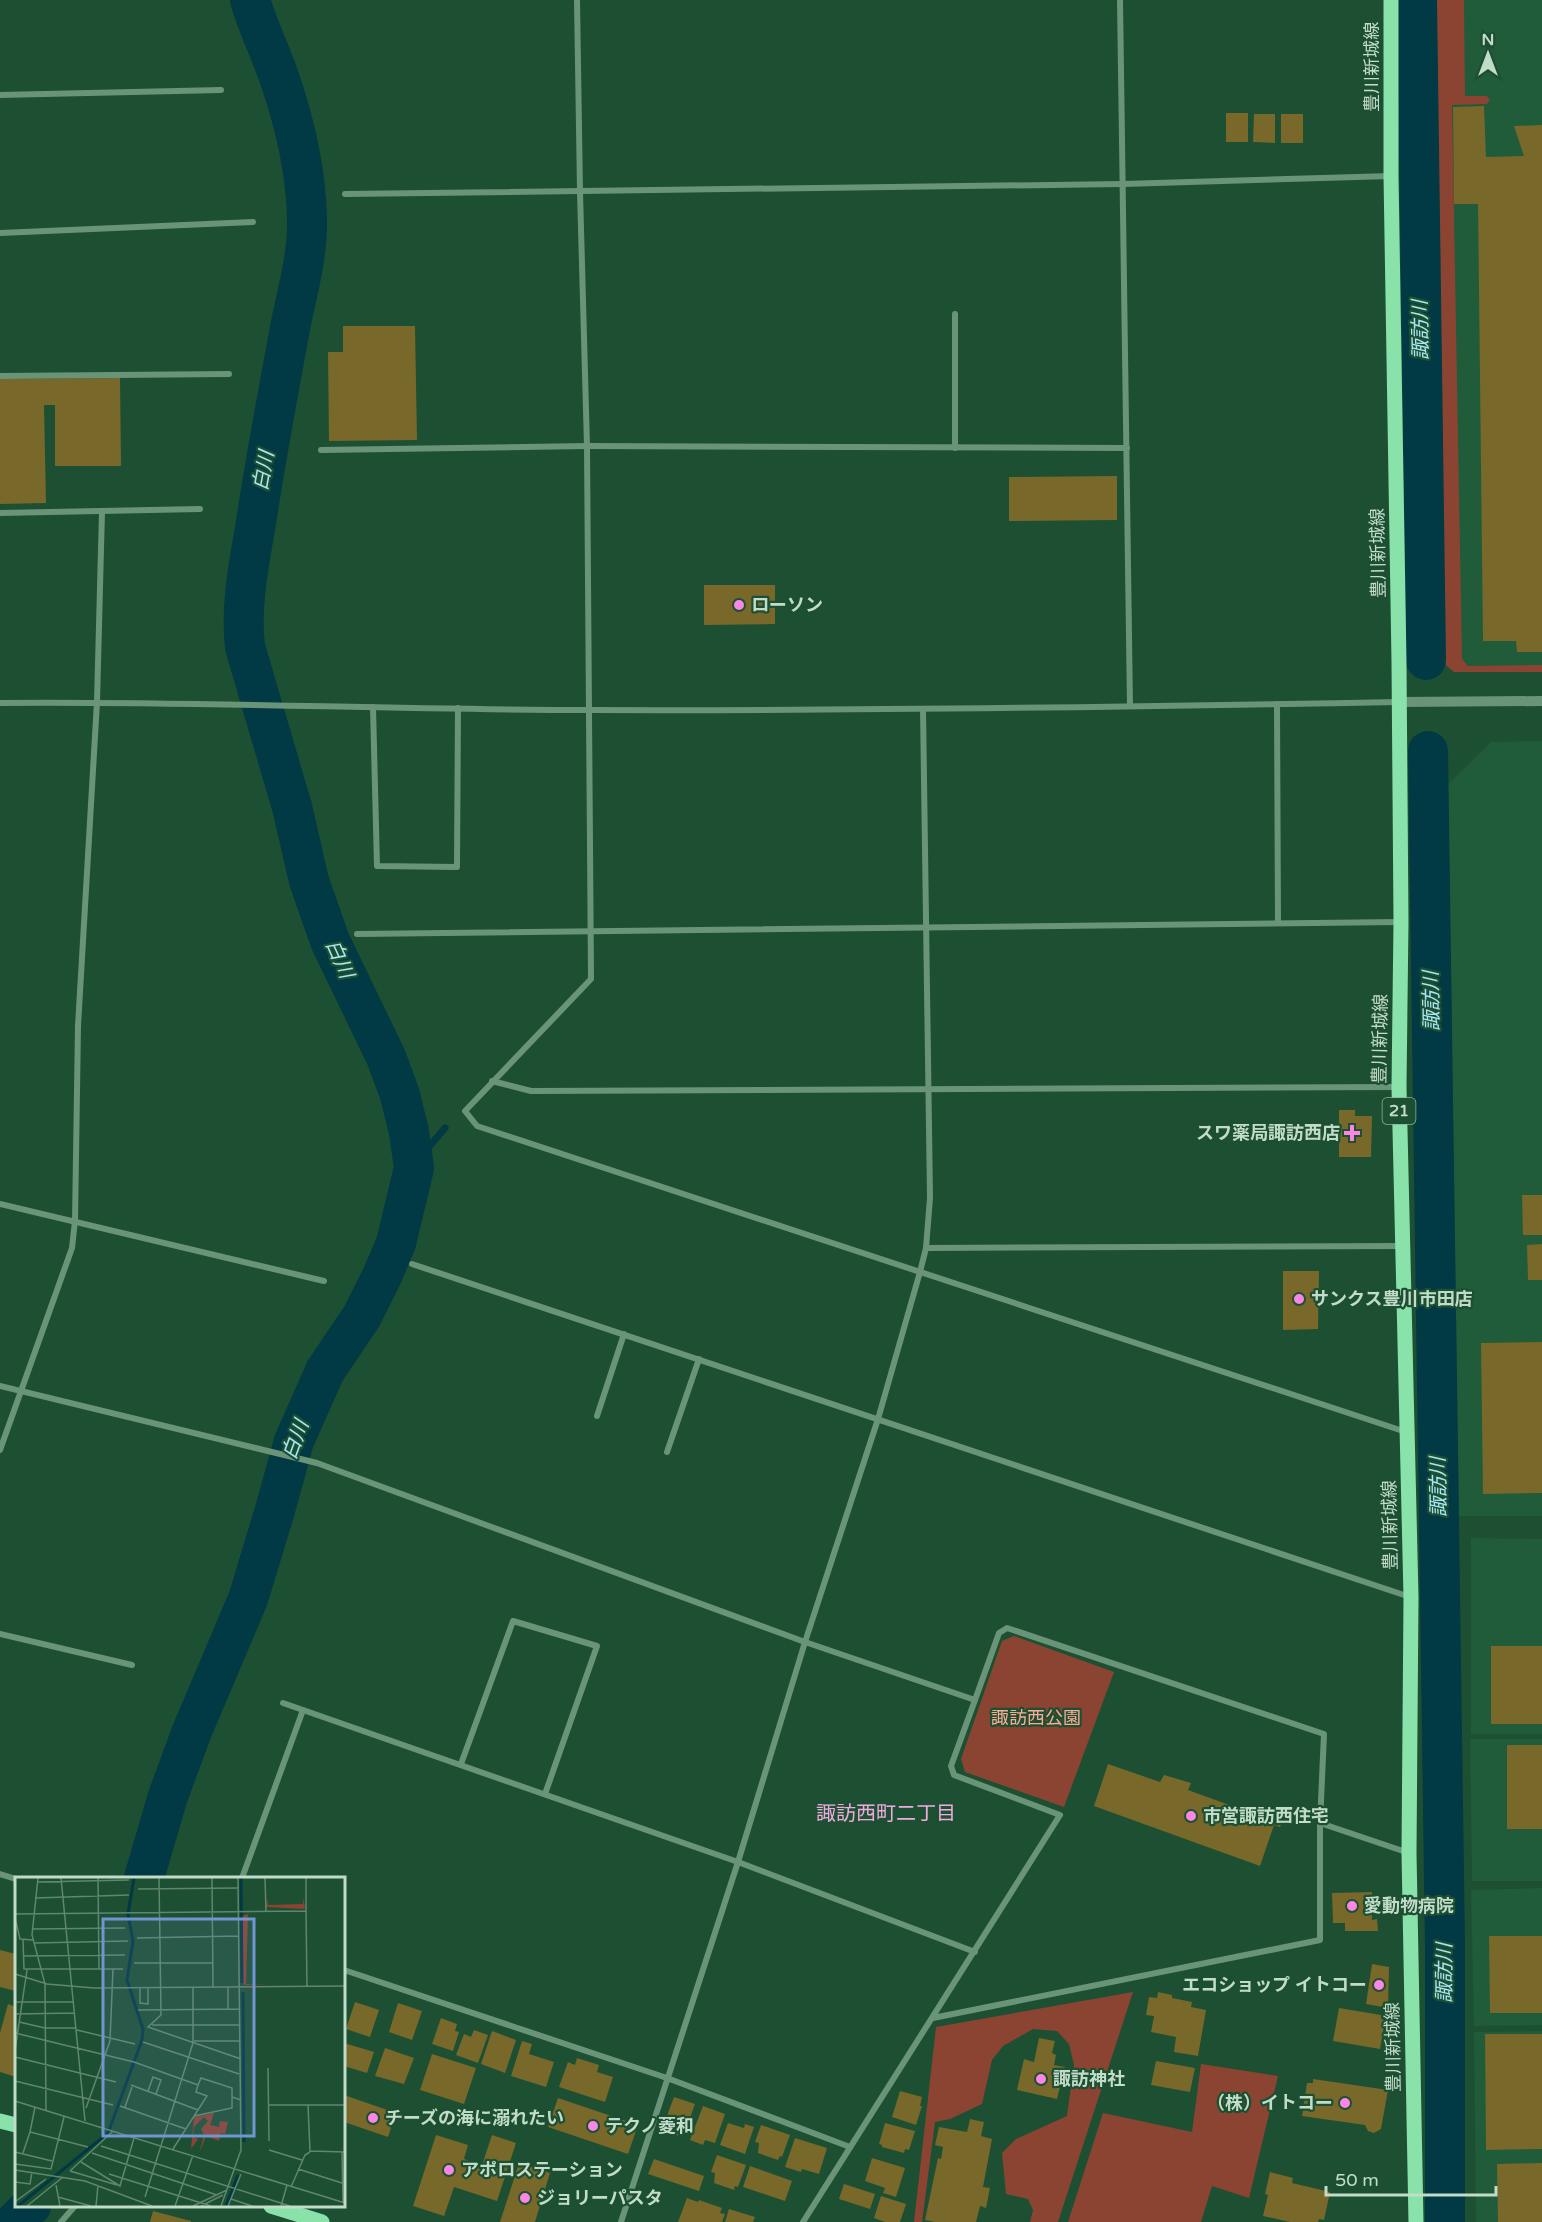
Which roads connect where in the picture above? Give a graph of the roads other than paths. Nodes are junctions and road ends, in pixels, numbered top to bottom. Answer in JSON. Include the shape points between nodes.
{"nodes":[{"id":1,"x":578,"y":0,"type":"edge"},
{"id":2,"x":1120,"y":0,"type":"edge"},
{"id":3,"x":1391,"y":0,"type":"edge"},
{"id":4,"x":221,"y":90,"type":"dead end"},
{"id":5,"x":0,"y":95,"type":"edge"},
{"id":6,"x":1391,"y":176,"type":"junction"},
{"id":7,"x":1123,"y":184,"type":"junction"},
{"id":8,"x":580,"y":192,"type":"junction"},
{"id":9,"x":345,"y":194,"type":"dead end"},
{"id":10,"x":254,"y":222,"type":"dead end"},
{"id":11,"x":0,"y":233,"type":"edge"},
{"id":12,"x":955,"y":314,"type":"dead end"},
{"id":13,"x":229,"y":374,"type":"dead end"},
{"id":14,"x":0,"y":376,"type":"edge"},
{"id":15,"x":587,"y":446,"type":"junction"},
{"id":16,"x":955,"y":448,"type":"junction"},
{"id":17,"x":1127,"y":448,"type":"junction"},
{"id":18,"x":321,"y":450,"type":"dead end"},
{"id":19,"x":200,"y":509,"type":"dead end"},
{"id":20,"x":102,"y":511,"type":"junction"},
{"id":21,"x":0,"y":513,"type":"edge"},
{"id":22,"x":1542,"y":701,"type":"edge"},
{"id":23,"x":97,"y":702,"type":"junction"},
{"id":24,"x":1399,"y":702,"type":"junction"},
{"id":25,"x":0,"y":703,"type":"edge"},
{"id":26,"x":1276,"y":704,"type":"junction"},
{"id":27,"x":1130,"y":706,"type":"junction"},
{"id":28,"x":373,"y":707,"type":"junction"},
{"id":29,"x":458,"y":708,"type":"junction"},
{"id":30,"x":923,"y":709,"type":"junction"},
{"id":31,"x":590,"y":710,"type":"junction"},
{"id":32,"x":1401,"y":922,"type":"junction"},
{"id":33,"x":1278,"y":923,"type":"junction"},
{"id":34,"x":926,"y":927,"type":"junction"},
{"id":35,"x":591,"y":931,"type":"junction"},
{"id":36,"x":357,"y":934,"type":"dead end"},
{"id":37,"x":492,"y":1082,"type":"junction"},
{"id":38,"x":1399,"y":1087,"type":"junction"},
{"id":39,"x":928,"y":1090,"type":"junction"},
{"id":40,"x":0,"y":1204,"type":"edge"},
{"id":41,"x":75,"y":1221,"type":"junction"},
{"id":42,"x":1404,"y":1246,"type":"junction"},
{"id":43,"x":926,"y":1248,"type":"junction"},
{"id":44,"x":412,"y":1264,"type":"dead end"},
{"id":45,"x":921,"y":1272,"type":"junction"},
{"id":46,"x":324,"y":1281,"type":"dead end"},
{"id":47,"x":624,"y":1335,"type":"junction"},
{"id":48,"x":699,"y":1359,"type":"junction"},
{"id":49,"x":0,"y":1386,"type":"edge"},
{"id":50,"x":20,"y":1391,"type":"junction"},
{"id":51,"x":597,"y":1416,"type":"dead end"},
{"id":52,"x":878,"y":1419,"type":"junction"},
{"id":53,"x":1408,"y":1433,"type":"junction"},
{"id":54,"x":0,"y":1450,"type":"edge"},
{"id":55,"x":667,"y":1452,"type":"dead end"},
{"id":56,"x":1411,"y":1597,"type":"junction"},
{"id":57,"x":0,"y":1634,"type":"edge"},
{"id":58,"x":806,"y":1641,"type":"junction"},
{"id":59,"x":132,"y":1665,"type":"dead end"},
{"id":60,"x":975,"y":1700,"type":"junction"},
{"id":61,"x":283,"y":1703,"type":"dead end"},
{"id":62,"x":303,"y":1710,"type":"junction"},
{"id":63,"x":461,"y":1764,"type":"junction"},
{"id":64,"x":545,"y":1794,"type":"junction"},
{"id":65,"x":1320,"y":1823,"type":"junction"},
{"id":66,"x":1409,"y":1853,"type":"junction"},
{"id":67,"x":738,"y":1862,"type":"junction"},
{"id":68,"x":0,"y":1874,"type":"edge"},
{"id":69,"x":242,"y":1877,"type":"edge"},
{"id":70,"x":15,"y":1879,"type":"edge"},
{"id":71,"x":975,"y":1952,"type":"junction"},
{"id":72,"x":345,"y":1970,"type":"edge"},
{"id":73,"x":933,"y":2018,"type":"junction"},
{"id":74,"x":667,"y":2078,"type":"junction"},
{"id":75,"x":0,"y":2121,"type":"edge"},
{"id":76,"x":15,"y":2125,"type":"edge"},
{"id":77,"x":850,"y":2147,"type":"junction"},
{"id":78,"x":73,"y":2207,"type":"edge"},
{"id":79,"x":277,"y":2207,"type":"edge"},
{"id":80,"x":61,"y":2222,"type":"edge"},
{"id":81,"x":322,"y":2222,"type":"edge"},
{"id":82,"x":621,"y":2222,"type":"edge"},
{"id":83,"x":803,"y":2222,"type":"edge"},
{"id":84,"x":1416,"y":2222,"type":"edge"}],
"edges":[{"from":1,"to":8,"type":"street"},
{"from":2,"to":7,"type":"street"},
{"from":3,"to":6,"type":"main road","name":"豊川新城線","number":"21"},
{"from":4,"to":5,"type":"street"},
{"from":6,"to":7,"type":"street"},
{"from":6,"to":24,"type":"main road","name":"豊川新城線","number":"21"},
{"from":7,"to":8,"type":"street"},
{"from":7,"to":17,"type":"street"},
{"from":8,"to":9,"type":"street"},
{"from":8,"to":15,"type":"street"},
{"from":10,"to":11,"type":"street"},
{"from":12,"to":16,"type":"street"},
{"from":13,"to":14,"type":"street"},
{"from":15,"to":16,"type":"street"},
{"from":15,"to":18,"type":"street"},
{"from":15,"to":31,"type":"street"},
{"from":16,"to":17,"type":"street"},
{"from":17,"to":27,"type":"street"},
{"from":19,"to":20,"type":"street"},
{"from":20,"to":21,"type":"street"},
{"from":20,"to":23,"type":"street"},
{"from":22,"to":24,"type":"street"},
{"from":23,"to":25,"type":"street"},
{"from":23,"to":28,"type":"street"},
{"from":23,"to":41,"type":"street","via":[[78,1026]]},
{"from":24,"to":26,"type":"street"},
{"from":24,"to":32,"type":"main road","name":"豊川新城線","number":"21"},
{"from":26,"to":27,"type":"street"},
{"from":26,"to":33,"type":"street"},
{"from":27,"to":30,"type":"street"},
{"from":28,"to":29,"type":"street"},
{"from":28,"to":29,"type":"street","via":[[377,866],[458,867]]},
{"from":29,"to":31,"type":"street"},
{"from":30,"to":31,"type":"street"},
{"from":30,"to":34,"type":"street"},
{"from":31,"to":35,"type":"street"},
{"from":32,"to":33,"type":"street"},
{"from":32,"to":38,"type":"main road","name":"豊川新城線","number":"21"},
{"from":33,"to":34,"type":"street"},
{"from":34,"to":35,"type":"street"},
{"from":34,"to":39,"type":"street"},
{"from":35,"to":36,"type":"street"},
{"from":35,"to":37,"type":"street","via":[[591,979]]},
{"from":37,"to":39,"type":"street","via":[[531,1091]]},
{"from":37,"to":45,"type":"street","via":[[465,1111],[477,1126]]},
{"from":38,"to":39,"type":"street"},
{"from":38,"to":42,"type":"main road","name":"豊川新城線","number":"21"},
{"from":39,"to":43,"type":"street","via":[[930,1198]]},
{"from":40,"to":41,"type":"street"},
{"from":41,"to":46,"type":"street"},
{"from":41,"to":50,"type":"street","via":[[72,1248]]},
{"from":42,"to":43,"type":"street"},
{"from":42,"to":53,"type":"main road","name":"豊川新城線","number":"21"},
{"from":43,"to":45,"type":"street"},
{"from":44,"to":47,"type":"street"},
{"from":45,"to":52,"type":"street"},
{"from":45,"to":53,"type":"street"},
{"from":47,"to":48,"type":"street"},
{"from":47,"to":51,"type":"street"},
{"from":48,"to":52,"type":"street"},
{"from":48,"to":55,"type":"street"},
{"from":49,"to":50,"type":"street"},
{"from":50,"to":54,"type":"street"},
{"from":50,"to":58,"type":"street","via":[[311,1462]]},
{"from":52,"to":56,"type":"street"},
{"from":52,"to":58,"type":"street"},
{"from":53,"to":56,"type":"main road","name":"豊川新城線","number":"21"},
{"from":56,"to":66,"type":"main road","name":"豊川新城線","number":"21"},
{"from":57,"to":59,"type":"street"},
{"from":58,"to":60,"type":"street"},
{"from":58,"to":67,"type":"street"},
{"from":60,"to":65,"type":"street","via":[[999,1633],[1007,1628],[1324,1734]]},
{"from":60,"to":71,"type":"street","via":[[951,1766],[954,1775],[1060,1815]]},
{"from":61,"to":62,"type":"street"},
{"from":62,"to":63,"type":"street"},
{"from":62,"to":69,"type":"street"},
{"from":63,"to":64,"type":"street"},
{"from":63,"to":64,"type":"street","via":[[513,1620],[597,1646]]},
{"from":64,"to":67,"type":"street"},
{"from":65,"to":66,"type":"street"},
{"from":65,"to":73,"type":"street","via":[[1320,1940]]},
{"from":66,"to":84,"type":"main road","name":"豊川新城線","number":"21"},
{"from":67,"to":71,"type":"street"},
{"from":67,"to":74,"type":"street"},
{"from":68,"to":70,"type":"street"},
{"from":71,"to":73,"type":"street"},
{"from":72,"to":74,"type":"street"},
{"from":73,"to":77,"type":"street"},
{"from":74,"to":77,"type":"street"},
{"from":74,"to":82,"type":"street"},
{"from":75,"to":76,"type":"main road"},
{"from":77,"to":83,"type":"street"},
{"from":78,"to":80,"type":"street"},
{"from":79,"to":81,"type":"main road"}]}
